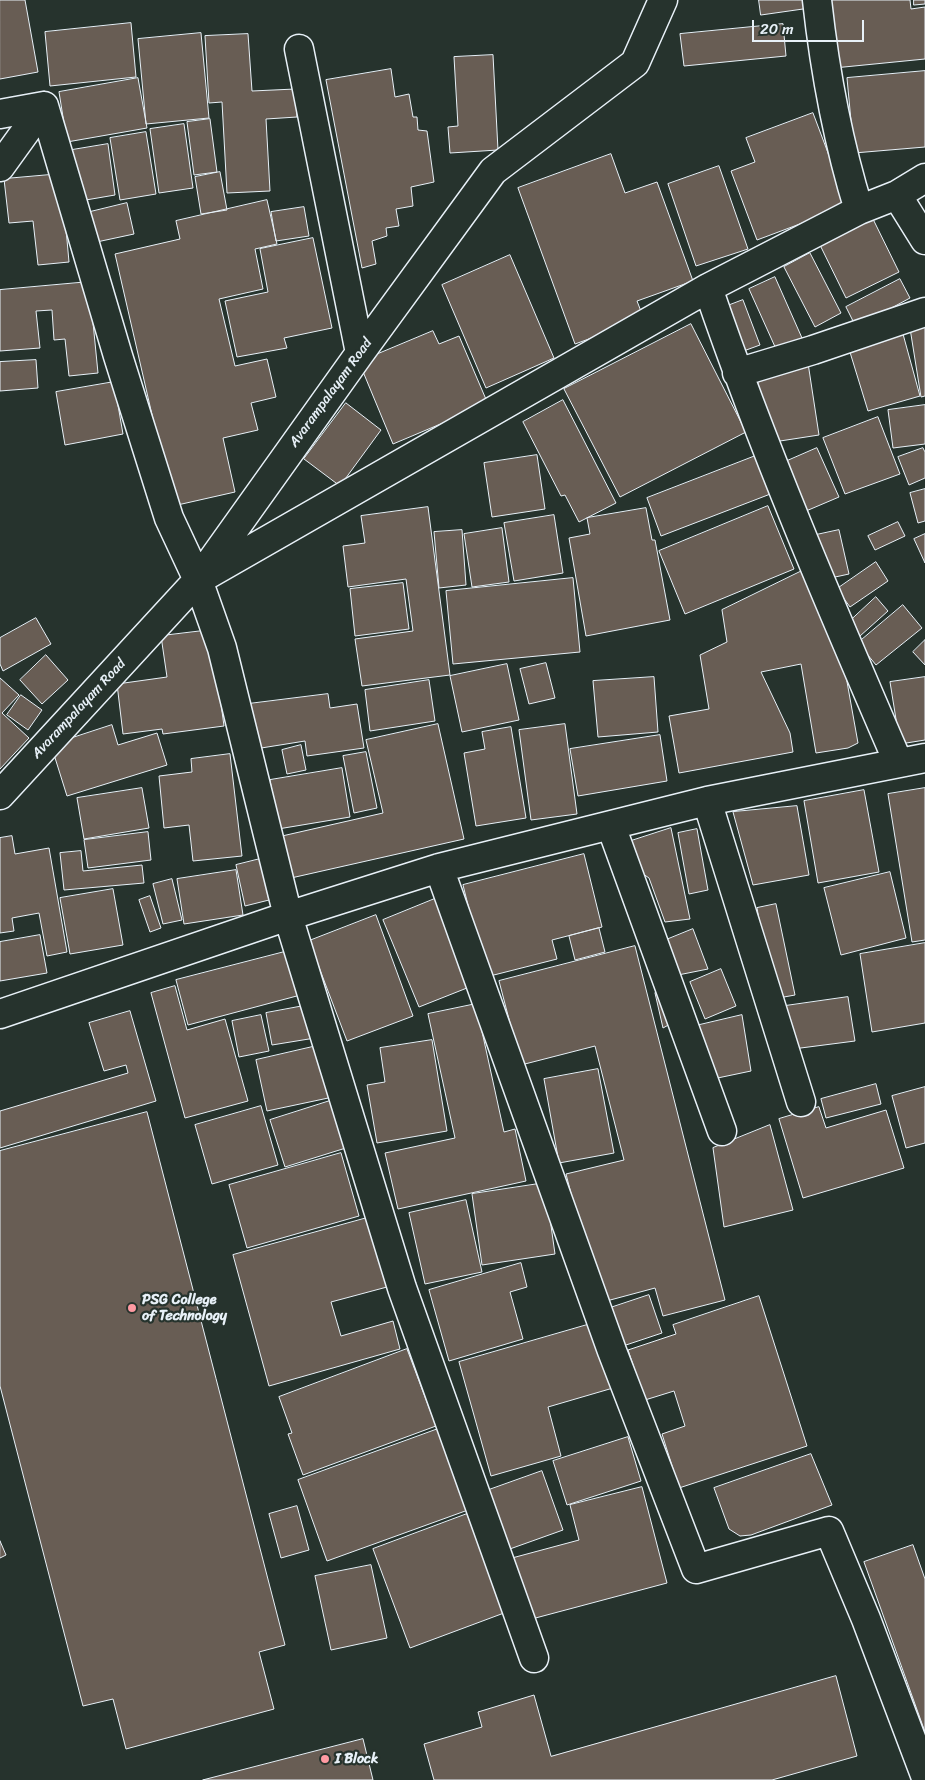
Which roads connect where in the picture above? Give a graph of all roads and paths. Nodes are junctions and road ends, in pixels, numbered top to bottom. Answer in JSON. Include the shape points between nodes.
{"nodes":[{"id":1,"x":664,"y":0,"type":"edge"},
{"id":2,"x":817,"y":0,"type":"edge"},
{"id":3,"x":299,"y":49,"type":"dead end"},
{"id":4,"x":44,"y":106,"type":"junction"},
{"id":5,"x":0,"y":114,"type":"edge"},
{"id":6,"x":0,"y":167,"type":"edge"},
{"id":7,"x":925,"y":178,"type":"edge"},
{"id":8,"x":897,"y":195,"type":"junction"},
{"id":9,"x":859,"y":210,"type":"junction"},
{"id":10,"x":925,"y":240,"type":"edge"},
{"id":11,"x":708,"y":288,"type":"junction"},
{"id":12,"x":925,"y":312,"type":"edge"},
{"id":13,"x":360,"y":354,"type":"junction"},
{"id":14,"x":737,"y":373,"type":"junction"},
{"id":15,"x":198,"y":580,"type":"junction"},
{"id":16,"x":925,"y":758,"type":"edge"},
{"id":17,"x":898,"y":762,"type":"junction"},
{"id":18,"x":0,"y":796,"type":"edge"},
{"id":19,"x":707,"y":801,"type":"junction"},
{"id":20,"x":611,"y":826,"type":"junction"},
{"id":21,"x":439,"y":868,"type":"junction"},
{"id":22,"x":288,"y":916,"type":"junction"},
{"id":23,"x":0,"y":1014,"type":"edge"},
{"id":24,"x":801,"y":1102,"type":"dead end"},
{"id":25,"x":722,"y":1131,"type":"dead end"},
{"id":26,"x":534,"y":1658,"type":"dead end"},
{"id":27,"x":925,"y":1775,"type":"edge"}],
"edges":[{"from":1,"to":13,"type":"street","name":"Avarampalayam Road","via":[[634,63],[493,171]]},
{"from":2,"to":9,"type":"street","via":[[827,81],[845,165]]},
{"from":3,"to":13,"type":"street"},
{"from":4,"to":5,"type":"street"},
{"from":4,"to":6,"type":"street"},
{"from":4,"to":15,"type":"street","via":[[169,518]]},
{"from":7,"to":8,"type":"street"},
{"from":8,"to":9,"type":"street"},
{"from":8,"to":10,"type":"street"},
{"from":9,"to":11,"type":"street"},
{"from":11,"to":14,"type":"street"},
{"from":11,"to":15,"type":"street"},
{"from":12,"to":14,"type":"street"},
{"from":13,"to":15,"type":"street","name":"Avarampalayam Road"},
{"from":14,"to":17,"type":"street","via":[[806,547]]},
{"from":15,"to":18,"type":"street","name":"Avarampalayam Road"},
{"from":15,"to":22,"type":"street","via":[[222,648]]},
{"from":16,"to":17,"type":"street"},
{"from":17,"to":19,"type":"street"},
{"from":19,"to":20,"type":"street"},
{"from":19,"to":24,"type":"street"},
{"from":20,"to":21,"type":"street"},
{"from":20,"to":25,"type":"street"},
{"from":21,"to":22,"type":"street"},
{"from":21,"to":27,"type":"street","via":[[609,1342],[696,1568],[829,1531]]},
{"from":22,"to":23,"type":"street"},
{"from":22,"to":26,"type":"street","via":[[402,1288]]}]}
